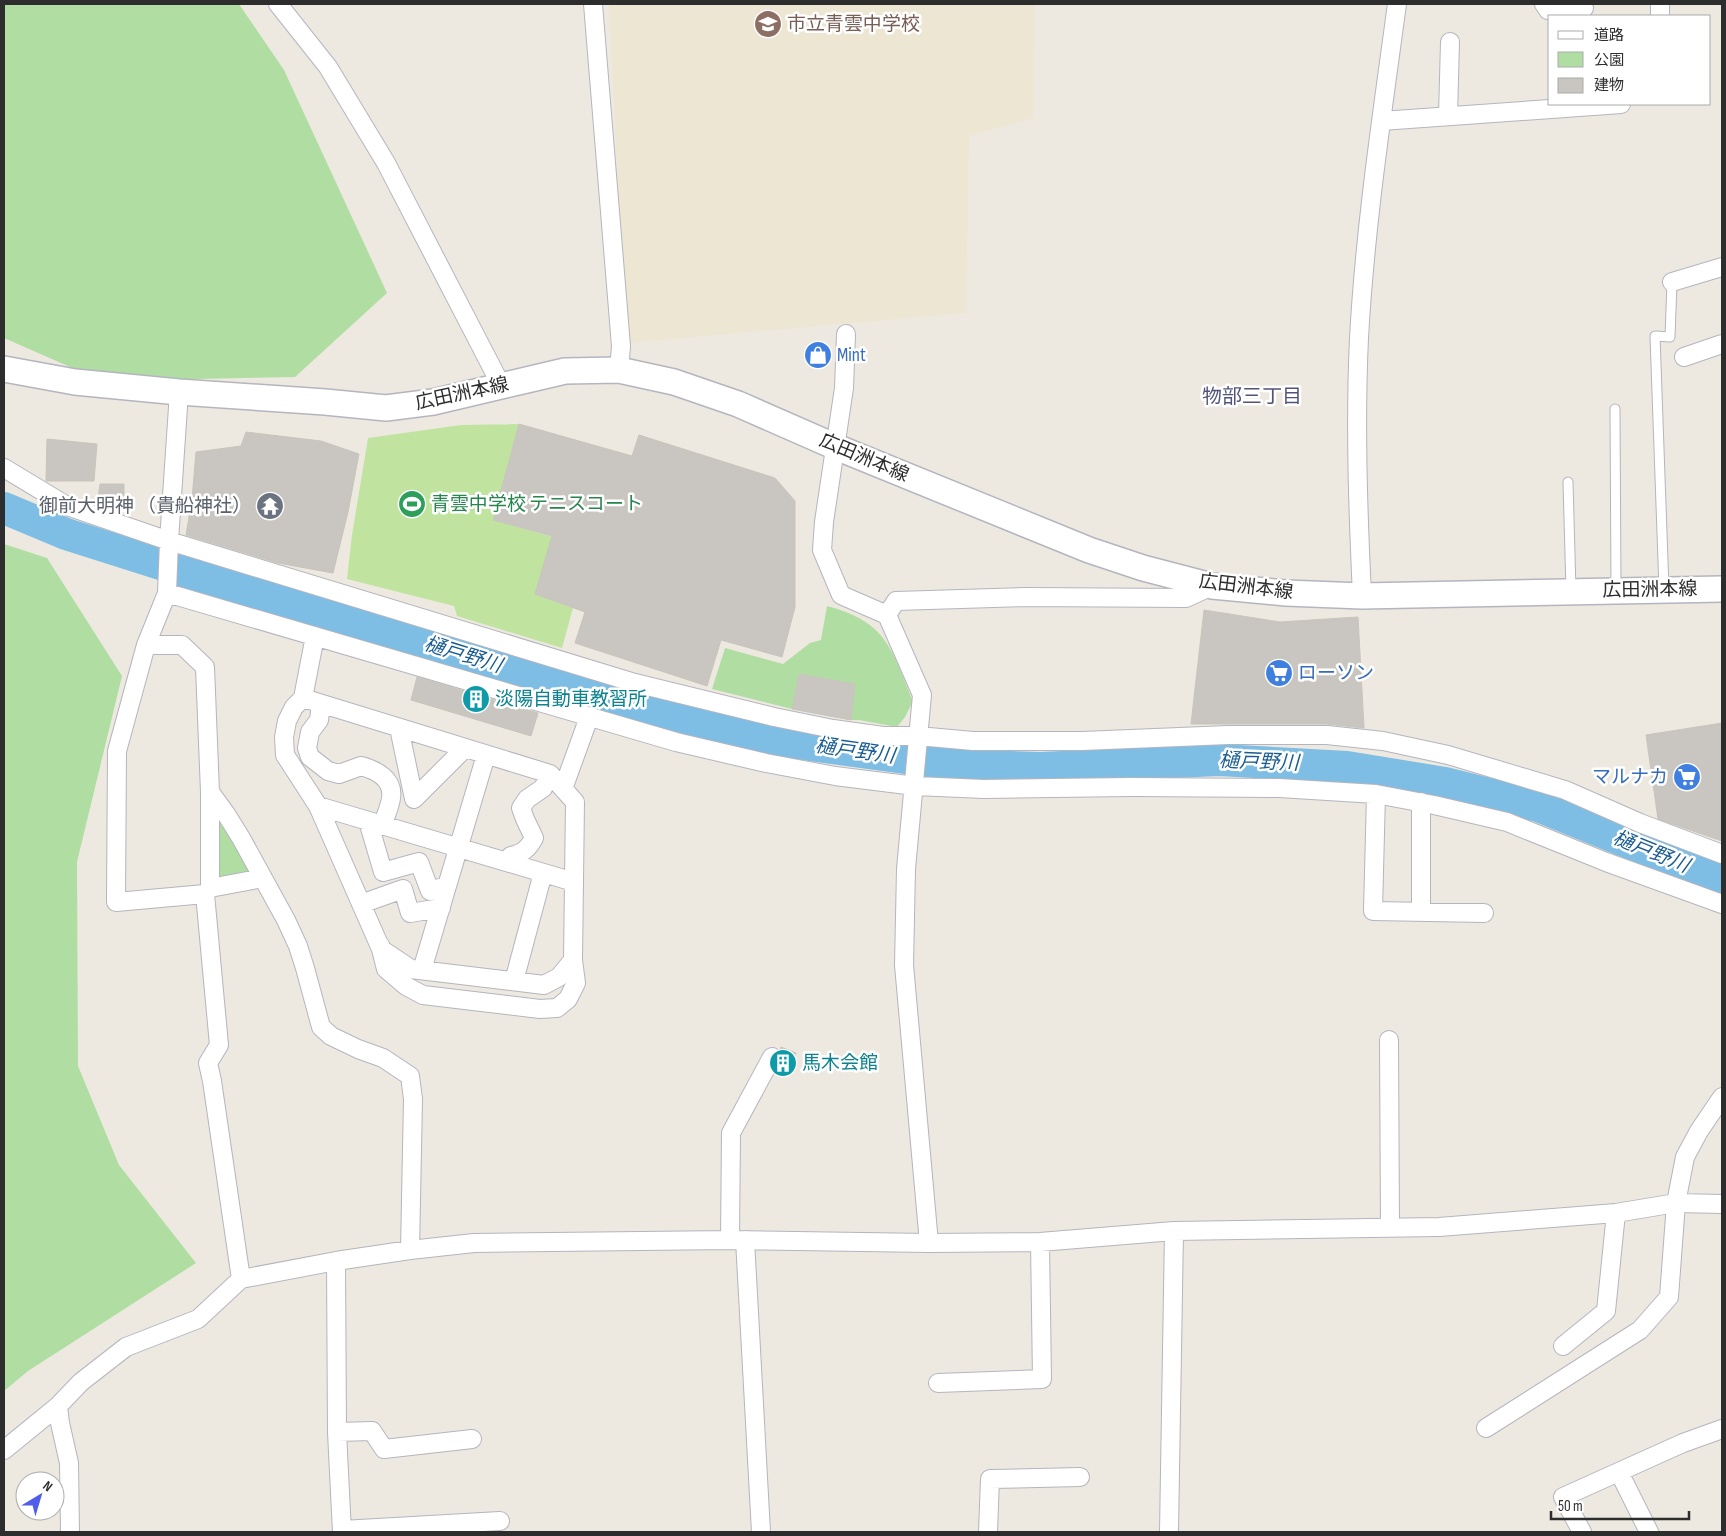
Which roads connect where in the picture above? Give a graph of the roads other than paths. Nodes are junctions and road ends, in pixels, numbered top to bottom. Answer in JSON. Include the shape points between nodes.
{"nodes":[{"id":1,"x":278,"y":4,"type":"edge"},
{"id":2,"x":593,"y":4,"type":"edge"},
{"id":3,"x":1397,"y":4,"type":"edge"},
{"id":4,"x":1544,"y":4,"type":"edge"},
{"id":5,"x":1584,"y":8,"type":"dead end"},
{"id":6,"x":1450,"y":42,"type":"dead end"},
{"id":7,"x":1607,"y":105,"type":"edge"},
{"id":8,"x":1448,"y":116,"type":"junction"},
{"id":9,"x":1381,"y":122,"type":"junction"},
{"id":10,"x":1722,"y":267,"type":"edge"},
{"id":11,"x":1672,"y":282,"type":"joint"},
{"id":12,"x":846,"y":334,"type":"dead end"},
{"id":13,"x":1722,"y":344,"type":"edge"},
{"id":14,"x":1684,"y":358,"type":"dead end"},
{"id":15,"x":4,"y":369,"type":"edge"},
{"id":16,"x":620,"y":370,"type":"junction"},
{"id":17,"x":501,"y":386,"type":"junction"},
{"id":18,"x":179,"y":392,"type":"junction"},
{"id":19,"x":1615,"y":409,"type":"dead end"},
{"id":20,"x":836,"y":447,"type":"junction"},
{"id":21,"x":4,"y":468,"type":"edge"},
{"id":22,"x":1568,"y":482,"type":"dead end"},
{"id":23,"x":168,"y":540,"type":"junction"},
{"id":24,"x":1212,"y":586,"type":"junction"},
{"id":25,"x":1722,"y":588,"type":"edge"},
{"id":26,"x":1664,"y":589,"type":"junction"},
{"id":27,"x":1616,"y":590,"type":"junction"},
{"id":28,"x":1571,"y":591,"type":"junction"},
{"id":29,"x":167,"y":593,"type":"junction"},
{"id":30,"x":1362,"y":596,"type":"junction"},
{"id":31,"x":887,"y":616,"type":"junction"},
{"id":32,"x":315,"y":636,"type":"junction"},
{"id":33,"x":146,"y":645,"type":"junction"},
{"id":34,"x":303,"y":698,"type":"junction"},
{"id":35,"x":321,"y":704,"type":"junction"},
{"id":36,"x":589,"y":717,"type":"junction"},
{"id":37,"x":399,"y":728,"type":"junction"},
{"id":38,"x":918,"y":736,"type":"junction"},
{"id":39,"x":465,"y":748,"type":"junction"},
{"id":40,"x":486,"y":755,"type":"junction"},
{"id":41,"x":550,"y":774,"type":"junction"},
{"id":42,"x":915,"y":786,"type":"junction"},
{"id":43,"x":563,"y":789,"type":"junction"},
{"id":44,"x":210,"y":792,"type":"junction"},
{"id":45,"x":1376,"y":794,"type":"junction"},
{"id":46,"x":1421,"y":802,"type":"junction"},
{"id":47,"x":318,"y":806,"type":"junction"},
{"id":48,"x":375,"y":823,"type":"junction"},
{"id":49,"x":458,"y":848,"type":"junction"},
{"id":50,"x":1722,"y":854,"type":"edge"},
{"id":51,"x":508,"y":862,"type":"junction"},
{"id":52,"x":544,"y":873,"type":"junction"},
{"id":53,"x":263,"y":878,"type":"junction"},
{"id":54,"x":574,"y":882,"type":"junction"},
{"id":55,"x":447,"y":886,"type":"junction"},
{"id":56,"x":208,"y":891,"type":"junction"},
{"id":57,"x":361,"y":904,"type":"junction"},
{"id":58,"x":1722,"y":904,"type":"edge"},
{"id":59,"x":441,"y":908,"type":"junction"},
{"id":60,"x":1421,"y":912,"type":"junction"},
{"id":61,"x":1484,"y":912,"type":"dead end"},
{"id":62,"x":380,"y":945,"type":"junction"},
{"id":63,"x":573,"y":960,"type":"junction"},
{"id":64,"x":422,"y":970,"type":"junction"},
{"id":65,"x":514,"y":981,"type":"junction"},
{"id":66,"x":1389,"y":1040,"type":"dead end"},
{"id":67,"x":772,"y":1056,"type":"dead end"},
{"id":68,"x":1722,"y":1097,"type":"edge"},
{"id":69,"x":1676,"y":1203,"type":"junction"},
{"id":70,"x":1722,"y":1204,"type":"edge"},
{"id":71,"x":1616,"y":1213,"type":"junction"},
{"id":72,"x":1390,"y":1228,"type":"junction"},
{"id":73,"x":1174,"y":1231,"type":"junction"},
{"id":74,"x":738,"y":1240,"type":"junction"},
{"id":75,"x":929,"y":1242,"type":"junction"},
{"id":76,"x":1040,"y":1242,"type":"junction"},
{"id":77,"x":410,"y":1250,"type":"junction"},
{"id":78,"x":336,"y":1261,"type":"junction"},
{"id":79,"x":241,"y":1279,"type":"junction"},
{"id":80,"x":1563,"y":1346,"type":"dead end"},
{"id":81,"x":938,"y":1384,"type":"dead end"},
{"id":82,"x":58,"y":1406,"type":"junction"},
{"id":83,"x":1486,"y":1428,"type":"dead end"},
{"id":84,"x":1722,"y":1429,"type":"edge"},
{"id":85,"x":337,"y":1432,"type":"junction"},
{"id":86,"x":472,"y":1439,"type":"dead end"},
{"id":87,"x":4,"y":1450,"type":"edge"},
{"id":88,"x":1620,"y":1472,"type":"junction"},
{"id":89,"x":1080,"y":1477,"type":"dead end"},
{"id":90,"x":500,"y":1522,"type":"dead end"},
{"id":91,"x":342,"y":1531,"type":"edge"},
{"id":92,"x":70,"y":1532,"type":"edge"},
{"id":93,"x":761,"y":1532,"type":"edge"},
{"id":94,"x":988,"y":1532,"type":"edge"},
{"id":95,"x":1169,"y":1532,"type":"edge"},
{"id":96,"x":1582,"y":1532,"type":"edge"},
{"id":97,"x":1649,"y":1532,"type":"edge"}],
"edges":[{"from":1,"to":17,"type":"street","via":[[328,67],[372,139]]},
{"from":2,"to":16,"type":"street","via":[[621,346]]},
{"from":3,"to":9,"type":"street"},
{"from":4,"to":5,"type":"street","via":[[1548,10]]},
{"from":6,"to":8,"type":"street"},
{"from":7,"to":8,"type":"street"},
{"from":8,"to":9,"type":"street"},
{"from":9,"to":30,"type":"street","via":[[1359,338],[1357,498]]},
{"from":10,"to":11,"type":"street"},
{"from":11,"to":26,"type":"lane","via":[[1670,337],[1655,336]]},
{"from":12,"to":20,"type":"street","via":[[844,388]]},
{"from":13,"to":14,"type":"street"},
{"from":15,"to":18,"type":"main road","name":"広田洲本線","via":[[75,382]]},
{"from":16,"to":17,"type":"main road","name":"広田洲本線","via":[[565,371]]},
{"from":16,"to":20,"type":"main road","name":"広田洲本線","via":[[674,382],[738,404]]},
{"from":17,"to":18,"type":"main road","name":"広田洲本線","via":[[433,402],[386,408]]},
{"from":18,"to":23,"type":"street"},
{"from":19,"to":27,"type":"lane"},
{"from":20,"to":24,"type":"main road","name":"広田洲本線","via":[[1089,550]]},
{"from":20,"to":31,"type":"street","via":[[822,550],[841,595]]},
{"from":21,"to":23,"type":"street","via":[[67,506]]},
{"from":22,"to":28,"type":"lane"},
{"from":23,"to":29,"type":"street"},
{"from":23,"to":38,"type":"street","via":[[635,683],[833,729],[883,736]]},
{"from":24,"to":30,"type":"main road","name":"広田洲本線"},
{"from":24,"to":31,"type":"street","via":[[1186,598],[1025,597],[896,601]]},
{"from":25,"to":26,"type":"main road","name":"広田洲本線"},
{"from":26,"to":27,"type":"main road","name":"広田洲本線"},
{"from":27,"to":28,"type":"main road","name":"広田洲本線"},
{"from":28,"to":30,"type":"main road","name":"広田洲本線"},
{"from":29,"to":32,"type":"street"},
{"from":29,"to":33,"type":"street"},
{"from":31,"to":38,"type":"street","via":[[922,695]]},
{"from":32,"to":34,"type":"street"},
{"from":32,"to":36,"type":"street"},
{"from":33,"to":44,"type":"street","via":[[182,645],[205,667]]},
{"from":33,"to":56,"type":"street","via":[[117,751],[116,902]]},
{"from":34,"to":35,"type":"street"},
{"from":34,"to":47,"type":"street","via":[[287,721],[285,755]]},
{"from":35,"to":37,"type":"street"},
{"from":35,"to":48,"type":"street","via":[[319,720],[310,732],[307,748],[310,757],[328,771],[339,774],[362,766],[382,774],[389,784],[391,797]]},
{"from":36,"to":42,"type":"street","via":[[741,758],[835,776]]},
{"from":36,"to":43,"type":"street"},
{"from":37,"to":39,"type":"street"},
{"from":37,"to":39,"type":"street","via":[[414,800]]},
{"from":38,"to":42,"type":"street"},
{"from":38,"to":50,"type":"street","via":[[1029,742],[1327,735],[1383,741],[1448,755],[1566,790]]},
{"from":39,"to":40,"type":"street"},
{"from":40,"to":41,"type":"street"},
{"from":40,"to":49,"type":"street"},
{"from":41,"to":43,"type":"street"},
{"from":41,"to":51,"type":"street","via":[[543,788],[527,799],[521,808],[534,838],[529,848],[511,856]]},
{"from":42,"to":45,"type":"street","via":[[984,789],[1279,788]]},
{"from":42,"to":75,"type":"street","via":[[906,869],[904,964]]},
{"from":43,"to":54,"type":"street","via":[[575,802]]},
{"from":44,"to":53,"type":"street"},
{"from":44,"to":56,"type":"street"},
{"from":45,"to":46,"type":"street"},
{"from":45,"to":60,"type":"street","via":[[1373,911]]},
{"from":46,"to":58,"type":"street","via":[[1507,822]]},
{"from":46,"to":60,"type":"street"},
{"from":47,"to":48,"type":"street"},
{"from":47,"to":57,"type":"street"},
{"from":48,"to":49,"type":"street"},
{"from":48,"to":55,"type":"street","via":[[383,872],[419,862],[430,891]]},
{"from":49,"to":51,"type":"street"},
{"from":49,"to":55,"type":"street"},
{"from":51,"to":52,"type":"street"},
{"from":52,"to":54,"type":"street"},
{"from":52,"to":65,"type":"street"},
{"from":53,"to":56,"type":"street"},
{"from":53,"to":77,"type":"street","via":[[298,946],[321,1027],[331,1036],[383,1058],[410,1076],[413,1098]]},
{"from":54,"to":63,"type":"street"},
{"from":55,"to":59,"type":"street"},
{"from":56,"to":79,"type":"street","via":[[219,1045],[208,1063]]},
{"from":57,"to":59,"type":"street","via":[[403,889],[410,913]]},
{"from":57,"to":62,"type":"street"},
{"from":59,"to":64,"type":"street"},
{"from":60,"to":61,"type":"street"},
{"from":62,"to":63,"type":"street","via":[[386,969],[423,995],[540,1008],[557,1008],[568,999],[576,983]]},
{"from":62,"to":64,"type":"street","via":[[381,949],[411,969]]},
{"from":63,"to":65,"type":"street","via":[[559,977],[544,985]]},
{"from":64,"to":65,"type":"street"},
{"from":66,"to":72,"type":"street"},
{"from":67,"to":74,"type":"street","via":[[731,1133]]},
{"from":68,"to":69,"type":"street","via":[[1685,1157]]},
{"from":69,"to":70,"type":"street"},
{"from":69,"to":71,"type":"street"},
{"from":69,"to":83,"type":"street","via":[[1669,1297],[1640,1330]]},
{"from":71,"to":72,"type":"street"},
{"from":71,"to":80,"type":"street","via":[[1606,1311]]},
{"from":72,"to":73,"type":"street"},
{"from":73,"to":76,"type":"street"},
{"from":73,"to":95,"type":"street"},
{"from":74,"to":75,"type":"street"},
{"from":74,"to":77,"type":"street","via":[[474,1243]]},
{"from":74,"to":93,"type":"street"},
{"from":75,"to":76,"type":"street"},
{"from":76,"to":81,"type":"street","via":[[1042,1379]]},
{"from":77,"to":78,"type":"street"},
{"from":78,"to":79,"type":"street"},
{"from":78,"to":85,"type":"street"},
{"from":79,"to":82,"type":"street","via":[[198,1319],[126,1347]]},
{"from":82,"to":87,"type":"street"},
{"from":82,"to":92,"type":"street","via":[[69,1463]]},
{"from":84,"to":88,"type":"street"},
{"from":85,"to":86,"type":"street","via":[[372,1431],[384,1449]]},
{"from":85,"to":91,"type":"street"},
{"from":88,"to":96,"type":"street","via":[[1563,1497]]},
{"from":88,"to":97,"type":"street"},
{"from":89,"to":94,"type":"street","via":[[990,1479]]},
{"from":90,"to":91,"type":"street"}]}
